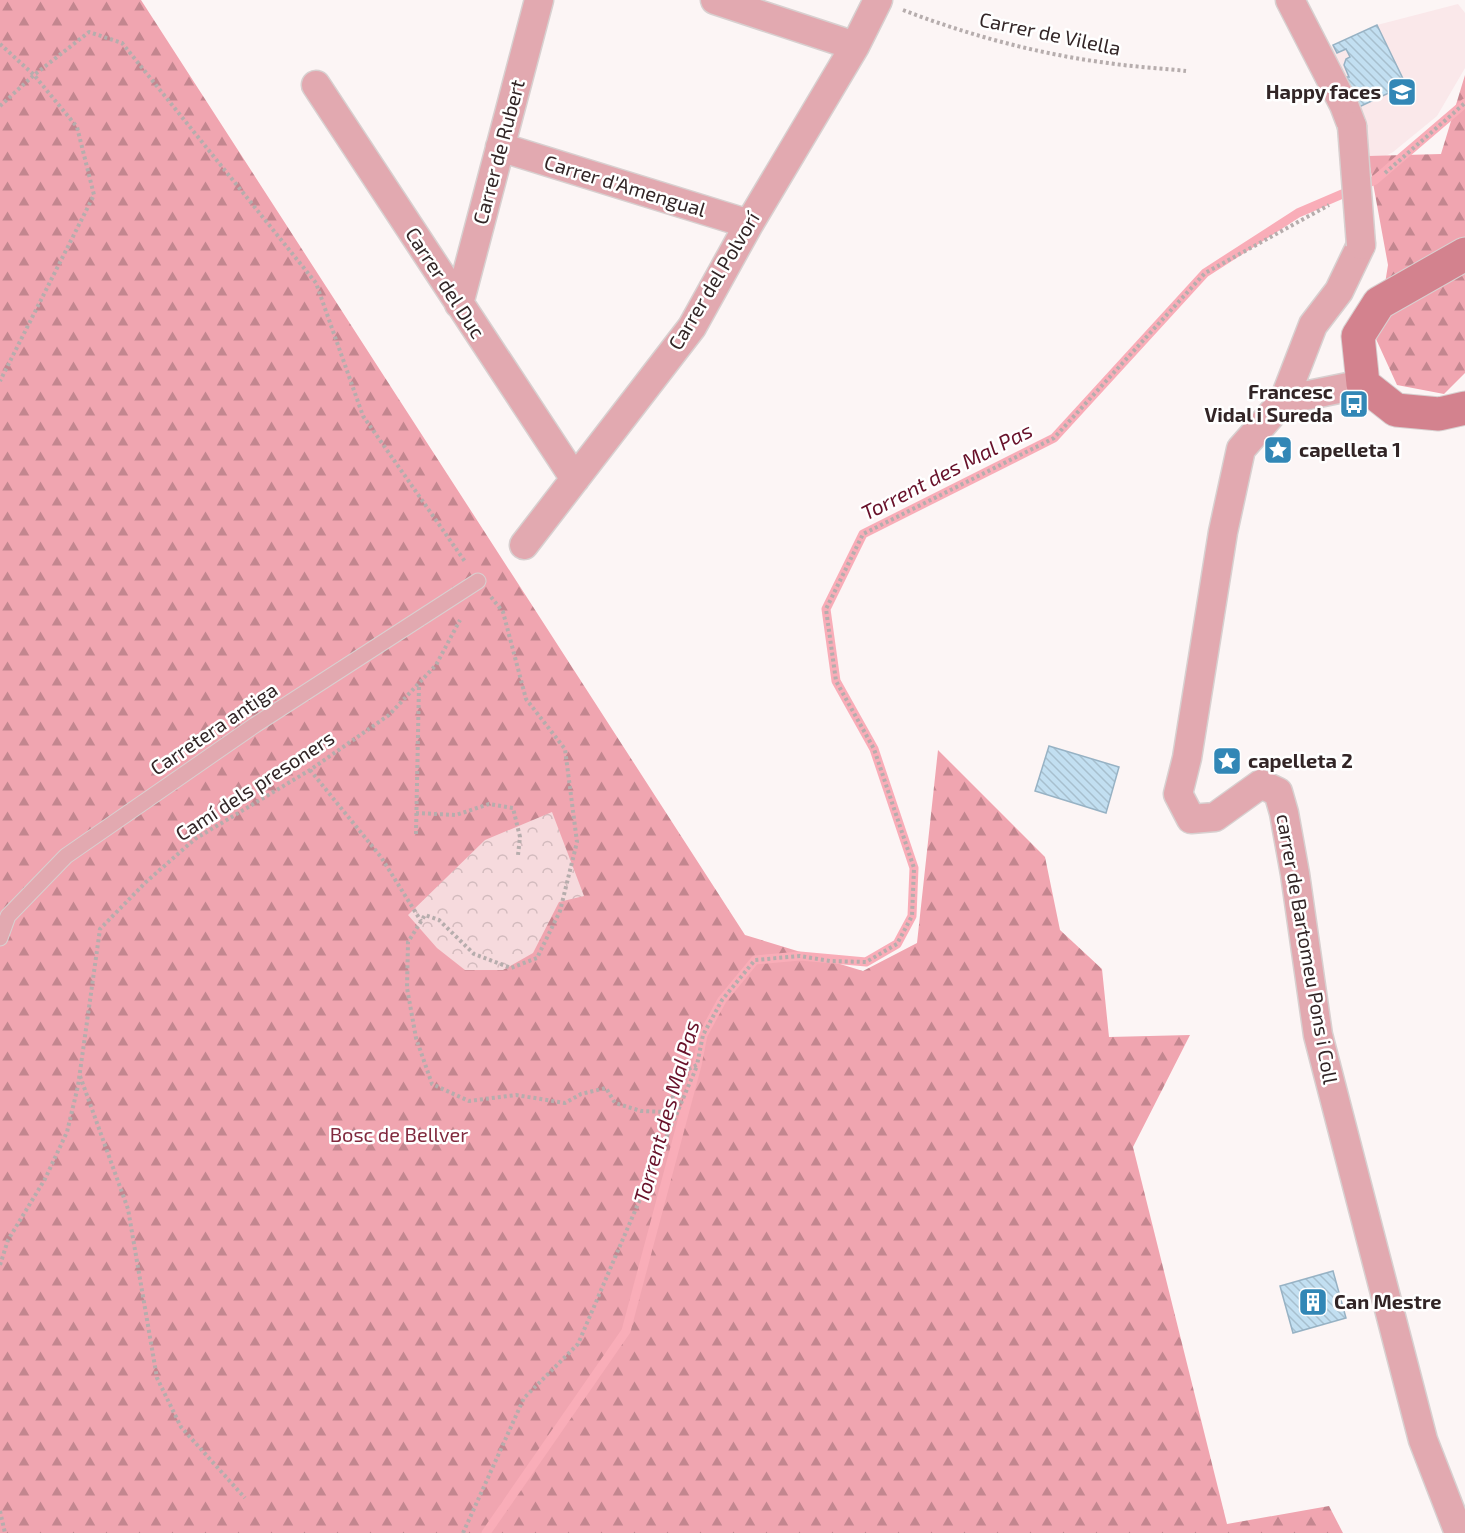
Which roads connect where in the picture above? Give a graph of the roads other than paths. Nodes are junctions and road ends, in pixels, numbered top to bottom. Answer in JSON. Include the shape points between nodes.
{"nodes":[{"id":1,"x":538,"y":0,"type":"edge"},
{"id":2,"x":715,"y":0,"type":"edge"},
{"id":3,"x":878,"y":0,"type":"edge"},
{"id":4,"x":1290,"y":0,"type":"edge"},
{"id":5,"x":855,"y":46,"type":"junction"},
{"id":6,"x":316,"y":85,"type":"dead end"},
{"id":7,"x":500,"y":147,"type":"junction"},
{"id":8,"x":749,"y":224,"type":"junction"},
{"id":9,"x":1465,"y":254,"type":"edge"},
{"id":10,"x":459,"y":304,"type":"junction"},
{"id":11,"x":1363,"y":384,"type":"junction"},
{"id":12,"x":1284,"y":400,"type":"junction"},
{"id":13,"x":1465,"y":408,"type":"edge"},
{"id":14,"x":575,"y":479,"type":"junction"},
{"id":15,"x":524,"y":545,"type":"dead end"},
{"id":16,"x":478,"y":581,"type":"road end"},
{"id":17,"x":0,"y":938,"type":"edge"},
{"id":18,"x":1459,"y":1533,"type":"edge"}],
"edges":[{"from":1,"to":7,"type":"street","name":"Carrer de Rubert"},
{"from":2,"to":5,"type":"street"},
{"from":3,"to":5,"type":"street","name":"Carrer del Polvorí"},
{"from":4,"to":12,"type":"street","bridge":true,"via":[[1352,126],[1361,245],[1339,291],[1313,325]]},
{"from":5,"to":8,"type":"street","name":"Carrer del Polvorí"},
{"from":6,"to":10,"type":"street","name":"Carrer del Duc"},
{"from":7,"to":8,"type":"street","name":"Carrer d'Amengual"},
{"from":7,"to":10,"type":"street","name":"Carrer de Rubert"},
{"from":8,"to":14,"type":"street","name":"Carrer del Polvorí","via":[[692,327]]},
{"from":9,"to":11,"type":"street","via":[[1379,303],[1358,336]]},
{"from":10,"to":14,"type":"street","name":"Carrer del Duc"},
{"from":11,"to":12,"type":"street"},
{"from":11,"to":13,"type":"street","via":[[1396,410],[1439,414]]},
{"from":12,"to":18,"type":"street","name":"carrer de Bartomeu Pons i Coll","via":[[1241,450],[1223,532],[1179,794],[1191,819],[1215,817],[1260,784],[1278,792],[1295,874],[1318,1035],[1423,1440]]},
{"from":14,"to":15,"type":"street","name":"Carrer del Polvorí"},
{"from":16,"to":17,"type":"lane","name":"Carretera antiga","via":[[255,725],[66,856],[8,916]]}]}
